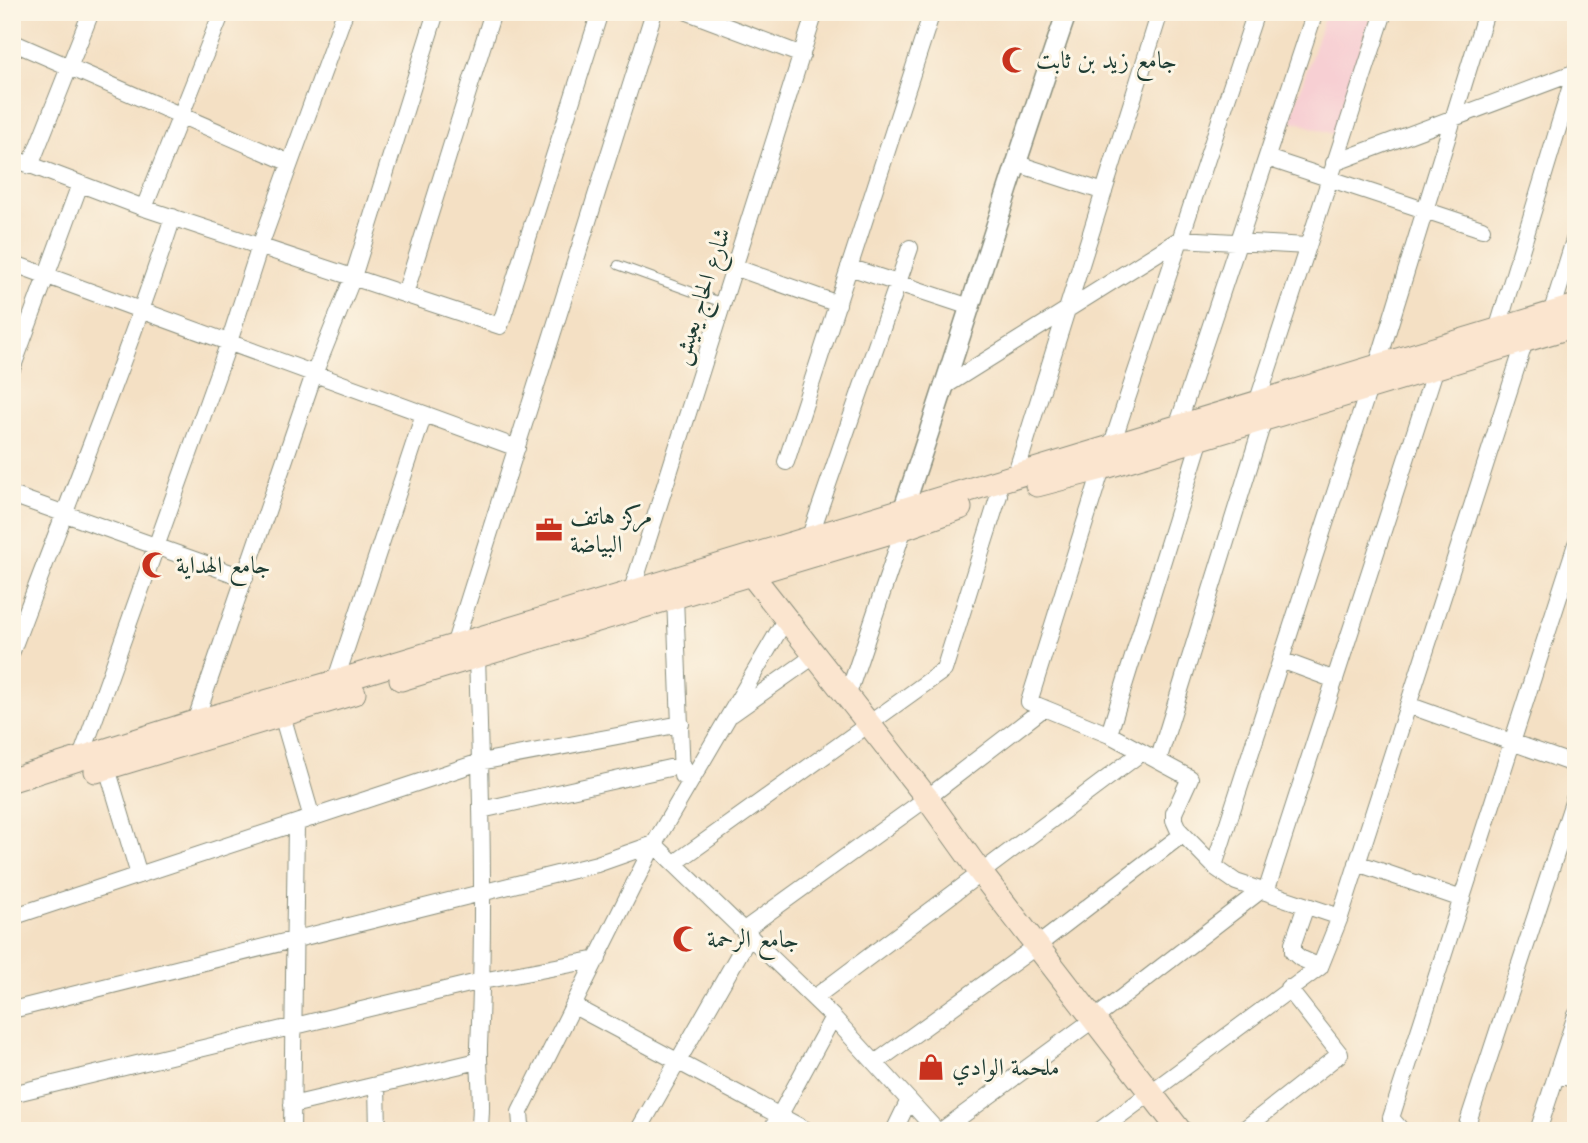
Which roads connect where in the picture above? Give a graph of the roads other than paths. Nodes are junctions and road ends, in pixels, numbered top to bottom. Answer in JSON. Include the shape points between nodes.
{"nodes":[{"id":1,"x":91,"y":12,"type":"edge"},
{"id":2,"x":222,"y":12,"type":"edge"},
{"id":3,"x":345,"y":12,"type":"edge"},
{"id":4,"x":436,"y":12,"type":"edge"},
{"id":5,"x":493,"y":12,"type":"edge"},
{"id":6,"x":600,"y":12,"type":"edge"},
{"id":7,"x":654,"y":12,"type":"edge"},
{"id":8,"x":688,"y":12,"type":"edge"},
{"id":9,"x":815,"y":12,"type":"edge"},
{"id":10,"x":932,"y":12,"type":"edge"},
{"id":11,"x":1067,"y":12,"type":"edge"},
{"id":12,"x":1160,"y":12,"type":"edge"},
{"id":13,"x":1256,"y":12,"type":"edge"},
{"id":14,"x":1315,"y":12,"type":"edge"},
{"id":15,"x":1384,"y":12,"type":"edge"},
{"id":16,"x":1486,"y":12,"type":"edge"},
{"id":17,"x":12,"y":42,"type":"edge"},
{"id":18,"x":802,"y":55,"type":"junction"},
{"id":19,"x":69,"y":67,"type":"junction"},
{"id":20,"x":1575,"y":71,"type":"edge"},
{"id":21,"x":180,"y":116,"type":"junction"},
{"id":22,"x":1453,"y":119,"type":"junction"},
{"id":23,"x":1268,"y":158,"type":"junction"},
{"id":24,"x":12,"y":159,"type":"edge"},
{"id":25,"x":290,"y":163,"type":"junction"},
{"id":26,"x":1015,"y":163,"type":"junction"},
{"id":27,"x":30,"y":166,"type":"junction"},
{"id":28,"x":1332,"y":171,"type":"junction"},
{"id":29,"x":80,"y":184,"type":"junction"},
{"id":30,"x":1104,"y":192,"type":"junction"},
{"id":31,"x":144,"y":208,"type":"junction"},
{"id":32,"x":1425,"y":210,"type":"junction"},
{"id":33,"x":173,"y":217,"type":"junction"},
{"id":34,"x":1482,"y":229,"type":"dead end"},
{"id":35,"x":1576,"y":234,"type":"edge"},
{"id":36,"x":1181,"y":239,"type":"junction"},
{"id":37,"x":1240,"y":242,"type":"junction"},
{"id":38,"x":260,"y":246,"type":"junction"},
{"id":39,"x":1307,"y":246,"type":"junction"},
{"id":40,"x":910,"y":248,"type":"dead end"},
{"id":41,"x":12,"y":263,"type":"edge"},
{"id":42,"x":618,"y":265,"type":"dead end"},
{"id":43,"x":734,"y":267,"type":"junction"},
{"id":44,"x":849,"y":267,"type":"junction"},
{"id":45,"x":47,"y":275,"type":"junction"},
{"id":46,"x":353,"y":277,"type":"junction"},
{"id":47,"x":898,"y":283,"type":"junction"},
{"id":48,"x":405,"y":294,"type":"junction"},
{"id":49,"x":723,"y":303,"type":"junction"},
{"id":50,"x":838,"y":304,"type":"junction"},
{"id":51,"x":1576,"y":306,"type":"edge"},
{"id":52,"x":970,"y":307,"type":"junction"},
{"id":53,"x":142,"y":310,"type":"junction"},
{"id":54,"x":1066,"y":313,"type":"junction"},
{"id":55,"x":1551,"y":314,"type":"junction"},
{"id":56,"x":1576,"y":326,"type":"edge"},
{"id":57,"x":1497,"y":330,"type":"junction"},
{"id":58,"x":1525,"y":341,"type":"junction"},
{"id":59,"x":229,"y":342,"type":"junction"},
{"id":60,"x":1436,"y":368,"type":"junction"},
{"id":61,"x":12,"y":369,"type":"edge"},
{"id":62,"x":314,"y":374,"type":"junction"},
{"id":63,"x":1373,"y":377,"type":"junction"},
{"id":64,"x":945,"y":386,"type":"junction"},
{"id":65,"x":1260,"y":411,"type":"junction"},
{"id":66,"x":424,"y":414,"type":"junction"},
{"id":67,"x":1177,"y":427,"type":"junction"},
{"id":68,"x":1201,"y":438,"type":"junction"},
{"id":69,"x":1111,"y":447,"type":"junction"},
{"id":70,"x":517,"y":448,"type":"junction"},
{"id":71,"x":786,"y":462,"type":"dead end"},
{"id":72,"x":1102,"y":468,"type":"junction"},
{"id":73,"x":1015,"y":476,"type":"junction"},
{"id":74,"x":12,"y":495,"type":"edge"},
{"id":75,"x":999,"y":495,"type":"junction"},
{"id":76,"x":63,"y":513,"type":"junction"},
{"id":77,"x":904,"y":519,"type":"junction"},
{"id":78,"x":809,"y":539,"type":"junction"},
{"id":79,"x":1576,"y":544,"type":"edge"},
{"id":80,"x":155,"y":546,"type":"junction"},
{"id":81,"x":751,"y":574,"type":"junction"},
{"id":82,"x":245,"y":578,"type":"junction"},
{"id":83,"x":631,"y":593,"type":"junction"},
{"id":84,"x":675,"y":597,"type":"junction"},
{"id":85,"x":785,"y":620,"type":"junction"},
{"id":86,"x":454,"y":646,"type":"junction"},
{"id":87,"x":12,"y":651,"type":"edge"},
{"id":88,"x":477,"y":656,"type":"junction"},
{"id":89,"x":814,"y":656,"type":"junction"},
{"id":90,"x":1281,"y":660,"type":"junction"},
{"id":91,"x":1335,"y":680,"type":"junction"},
{"id":92,"x":335,"y":682,"type":"junction"},
{"id":93,"x":847,"y":697,"type":"junction"},
{"id":94,"x":1408,"y":705,"type":"junction"},
{"id":95,"x":1044,"y":708,"type":"junction"},
{"id":96,"x":282,"y":715,"type":"junction"},
{"id":97,"x":728,"y":718,"type":"junction"},
{"id":98,"x":195,"y":722,"type":"junction"},
{"id":99,"x":681,"y":724,"type":"junction"},
{"id":100,"x":868,"y":724,"type":"junction"},
{"id":101,"x":1109,"y":734,"type":"junction"},
{"id":102,"x":1512,"y":742,"type":"junction"},
{"id":103,"x":1142,"y":752,"type":"junction"},
{"id":104,"x":80,"y":760,"type":"junction"},
{"id":105,"x":1158,"y":761,"type":"junction"},
{"id":106,"x":480,"y":762,"type":"junction"},
{"id":107,"x":683,"y":765,"type":"junction"},
{"id":108,"x":1576,"y":765,"type":"edge"},
{"id":109,"x":107,"y":768,"type":"junction"},
{"id":110,"x":12,"y":780,"type":"edge"},
{"id":111,"x":1576,"y":793,"type":"edge"},
{"id":112,"x":12,"y":796,"type":"edge"},
{"id":113,"x":682,"y":796,"type":"junction"},
{"id":114,"x":927,"y":798,"type":"junction"},
{"id":115,"x":481,"y":810,"type":"junction"},
{"id":116,"x":312,"y":818,"type":"junction"},
{"id":117,"x":296,"y":824,"type":"junction"},
{"id":118,"x":1183,"y":835,"type":"junction"},
{"id":119,"x":654,"y":844,"type":"junction"},
{"id":120,"x":675,"y":863,"type":"junction"},
{"id":121,"x":1357,"y":863,"type":"junction"},
{"id":122,"x":1213,"y":866,"type":"junction"},
{"id":123,"x":980,"y":872,"type":"junction"},
{"id":124,"x":139,"y":875,"type":"junction"},
{"id":125,"x":1263,"y":891,"type":"junction"},
{"id":126,"x":480,"y":894,"type":"junction"},
{"id":127,"x":1462,"y":898,"type":"junction"},
{"id":128,"x":1306,"y":906,"type":"junction"},
{"id":129,"x":12,"y":917,"type":"edge"},
{"id":130,"x":1340,"y":917,"type":"junction"},
{"id":131,"x":747,"y":933,"type":"junction"},
{"id":132,"x":295,"y":940,"type":"junction"},
{"id":133,"x":1038,"y":945,"type":"junction"},
{"id":134,"x":598,"y":959,"type":"junction"},
{"id":135,"x":1320,"y":967,"type":"junction"},
{"id":136,"x":482,"y":981,"type":"junction"},
{"id":137,"x":1288,"y":988,"type":"junction"},
{"id":138,"x":814,"y":998,"type":"junction"},
{"id":139,"x":574,"y":1006,"type":"junction"},
{"id":140,"x":12,"y":1010,"type":"edge"},
{"id":141,"x":1576,"y":1015,"type":"edge"},
{"id":142,"x":833,"y":1017,"type":"junction"},
{"id":143,"x":1094,"y":1019,"type":"junction"},
{"id":144,"x":294,"y":1027,"type":"junction"},
{"id":145,"x":478,"y":1061,"type":"junction"},
{"id":146,"x":678,"y":1061,"type":"junction"},
{"id":147,"x":875,"y":1063,"type":"junction"},
{"id":148,"x":1557,"y":1074,"type":"junction"},
{"id":149,"x":1576,"y":1080,"type":"edge"},
{"id":150,"x":377,"y":1085,"type":"junction"},
{"id":151,"x":1152,"y":1093,"type":"junction"},
{"id":152,"x":12,"y":1094,"type":"edge"},
{"id":153,"x":909,"y":1100,"type":"junction"},
{"id":154,"x":292,"y":1105,"type":"junction"},
{"id":155,"x":775,"y":1123,"type":"edge"},
{"id":156,"x":1393,"y":1128,"type":"edge"},
{"id":157,"x":292,"y":1131,"type":"edge"},
{"id":158,"x":378,"y":1131,"type":"edge"},
{"id":159,"x":479,"y":1131,"type":"edge"},
{"id":160,"x":525,"y":1131,"type":"edge"},
{"id":161,"x":638,"y":1131,"type":"edge"},
{"id":162,"x":808,"y":1131,"type":"edge"},
{"id":163,"x":894,"y":1131,"type":"edge"},
{"id":164,"x":939,"y":1131,"type":"edge"},
{"id":165,"x":1099,"y":1131,"type":"edge"},
{"id":166,"x":1181,"y":1131,"type":"edge"},
{"id":167,"x":1242,"y":1131,"type":"edge"},
{"id":168,"x":1465,"y":1131,"type":"edge"},
{"id":169,"x":1538,"y":1131,"type":"edge"}],
"edges":[{"from":1,"to":19,"type":"street"},
{"from":2,"to":21,"type":"street"},
{"from":3,"to":25,"type":"street"},
{"from":4,"to":46,"type":"street"},
{"from":5,"to":48,"type":"street"},
{"from":6,"to":48,"type":"street","via":[[500,326]]},
{"from":7,"to":70,"type":"street"},
{"from":8,"to":18,"type":"street"},
{"from":9,"to":18,"type":"street","name":"شارع الحاج يعيش"},
{"from":10,"to":44,"type":"street"},
{"from":11,"to":26,"type":"street"},
{"from":12,"to":30,"type":"street"},
{"from":13,"to":36,"type":"street"},
{"from":14,"to":23,"type":"street"},
{"from":15,"to":28,"type":"street"},
{"from":16,"to":22,"type":"street"},
{"from":17,"to":19,"type":"street"},
{"from":18,"to":43,"type":"street","name":"شارع الحاج يعيش"},
{"from":19,"to":21,"type":"street"},
{"from":19,"to":27,"type":"street"},
{"from":20,"to":22,"type":"street"},
{"from":20,"to":57,"type":"street"},
{"from":21,"to":25,"type":"street"},
{"from":21,"to":31,"type":"street"},
{"from":22,"to":28,"type":"street"},
{"from":22,"to":32,"type":"street"},
{"from":23,"to":28,"type":"street"},
{"from":23,"to":37,"type":"street"},
{"from":24,"to":27,"type":"street"},
{"from":25,"to":38,"type":"street"},
{"from":26,"to":30,"type":"street"},
{"from":26,"to":52,"type":"street"},
{"from":27,"to":29,"type":"street"},
{"from":28,"to":32,"type":"street"},
{"from":28,"to":39,"type":"street"},
{"from":29,"to":31,"type":"street"},
{"from":29,"to":45,"type":"street"},
{"from":30,"to":54,"type":"street"},
{"from":31,"to":33,"type":"street"},
{"from":32,"to":34,"type":"street"},
{"from":32,"to":63,"type":"street"},
{"from":33,"to":38,"type":"street"},
{"from":33,"to":53,"type":"street"},
{"from":35,"to":55,"type":"street"},
{"from":36,"to":37,"type":"street"},
{"from":36,"to":54,"type":"street"},
{"from":36,"to":69,"type":"street"},
{"from":37,"to":39,"type":"street"},
{"from":37,"to":67,"type":"street"},
{"from":38,"to":46,"type":"street"},
{"from":38,"to":59,"type":"street"},
{"from":39,"to":65,"type":"street"},
{"from":40,"to":47,"type":"street"},
{"from":41,"to":45,"type":"street"},
{"from":42,"to":49,"type":"lane"},
{"from":43,"to":49,"type":"street","name":"شارع الحاج يعيش"},
{"from":43,"to":50,"type":"street"},
{"from":44,"to":47,"type":"street"},
{"from":44,"to":50,"type":"street"},
{"from":45,"to":53,"type":"street"},
{"from":45,"to":61,"type":"street"},
{"from":46,"to":48,"type":"street"},
{"from":46,"to":62,"type":"street"},
{"from":47,"to":52,"type":"street"},
{"from":47,"to":78,"type":"street"},
{"from":49,"to":83,"type":"street","name":"شارع الحاج يعيش"},
{"from":50,"to":71,"type":"street"},
{"from":51,"to":55,"type":"main road"},
{"from":52,"to":64,"type":"street"},
{"from":53,"to":59,"type":"street"},
{"from":53,"to":76,"type":"street"},
{"from":54,"to":64,"type":"street"},
{"from":54,"to":73,"type":"street"},
{"from":55,"to":57,"type":"main road"},
{"from":56,"to":58,"type":"main road"},
{"from":57,"to":63,"type":"main road"},
{"from":58,"to":60,"type":"main road"},
{"from":58,"to":94,"type":"street"},
{"from":59,"to":62,"type":"street"},
{"from":59,"to":80,"type":"street"},
{"from":60,"to":63,"type":"main road"},
{"from":60,"to":91,"type":"street"},
{"from":62,"to":66,"type":"street"},
{"from":62,"to":82,"type":"street"},
{"from":63,"to":65,"type":"main road"},
{"from":63,"to":90,"type":"street"},
{"from":64,"to":77,"type":"street"},
{"from":65,"to":67,"type":"main road"},
{"from":65,"to":68,"type":"main road"},
{"from":65,"to":105,"type":"street"},
{"from":66,"to":70,"type":"street"},
{"from":66,"to":92,"type":"street"},
{"from":67,"to":69,"type":"main road"},
{"from":68,"to":72,"type":"main road"},
{"from":68,"to":101,"type":"street"},
{"from":69,"to":73,"type":"main road"},
{"from":70,"to":86,"type":"street"},
{"from":72,"to":75,"type":"main road"},
{"from":72,"to":95,"type":"street","via":[[1029,702]]},
{"from":73,"to":77,"type":"main road"},
{"from":74,"to":76,"type":"street"},
{"from":75,"to":77,"type":"main road"},
{"from":75,"to":100,"type":"street","via":[[944,670]]},
{"from":76,"to":80,"type":"street"},
{"from":76,"to":87,"type":"street"},
{"from":77,"to":78,"type":"main road"},
{"from":77,"to":81,"type":"main road"},
{"from":77,"to":93,"type":"street"},
{"from":78,"to":83,"type":"main road"},
{"from":79,"to":102,"type":"street"},
{"from":80,"to":82,"type":"street"},
{"from":80,"to":104,"type":"street"},
{"from":81,"to":84,"type":"main road"},
{"from":81,"to":85,"type":"main road"},
{"from":82,"to":98,"type":"street"},
{"from":83,"to":86,"type":"main road"},
{"from":84,"to":88,"type":"main road"},
{"from":84,"to":99,"type":"street"},
{"from":85,"to":89,"type":"main road"},
{"from":85,"to":97,"type":"street"},
{"from":86,"to":92,"type":"main road"},
{"from":88,"to":96,"type":"main road"},
{"from":88,"to":106,"type":"street"},
{"from":89,"to":93,"type":"main road"},
{"from":89,"to":97,"type":"street"},
{"from":90,"to":91,"type":"street"},
{"from":90,"to":122,"type":"street"},
{"from":91,"to":125,"type":"street"},
{"from":92,"to":98,"type":"main road"},
{"from":93,"to":100,"type":"main road"},
{"from":94,"to":102,"type":"street"},
{"from":94,"to":121,"type":"street"},
{"from":95,"to":101,"type":"street"},
{"from":95,"to":114,"type":"street"},
{"from":96,"to":109,"type":"main road"},
{"from":96,"to":116,"type":"street"},
{"from":97,"to":113,"type":"street"},
{"from":98,"to":104,"type":"main road"},
{"from":99,"to":106,"type":"street"},
{"from":99,"to":107,"type":"street"},
{"from":100,"to":114,"type":"main road"},
{"from":100,"to":120,"type":"street"},
{"from":101,"to":103,"type":"street"},
{"from":102,"to":108,"type":"street"},
{"from":102,"to":127,"type":"street"},
{"from":103,"to":105,"type":"street"},
{"from":103,"to":123,"type":"street"},
{"from":104,"to":110,"type":"main road"},
{"from":105,"to":118,"type":"street","via":[[1190,778],[1174,813]]},
{"from":106,"to":115,"type":"street"},
{"from":106,"to":116,"type":"street"},
{"from":107,"to":113,"type":"street"},
{"from":107,"to":115,"type":"street"},
{"from":109,"to":112,"type":"main road"},
{"from":109,"to":124,"type":"street"},
{"from":111,"to":168,"type":"street"},
{"from":113,"to":119,"type":"street"},
{"from":114,"to":123,"type":"main road"},
{"from":114,"to":131,"type":"street"},
{"from":115,"to":126,"type":"street"},
{"from":116,"to":117,"type":"street"},
{"from":117,"to":124,"type":"street"},
{"from":117,"to":132,"type":"street"},
{"from":118,"to":122,"type":"street"},
{"from":118,"to":133,"type":"street"},
{"from":119,"to":120,"type":"street"},
{"from":119,"to":126,"type":"street"},
{"from":119,"to":134,"type":"street"},
{"from":120,"to":131,"type":"street"},
{"from":121,"to":127,"type":"street"},
{"from":121,"to":130,"type":"street"},
{"from":122,"to":125,"type":"street","via":[[1236,882]]},
{"from":123,"to":133,"type":"main road"},
{"from":123,"to":138,"type":"street"},
{"from":124,"to":129,"type":"street"},
{"from":125,"to":128,"type":"street"},
{"from":125,"to":143,"type":"street"},
{"from":126,"to":132,"type":"street"},
{"from":126,"to":136,"type":"street"},
{"from":127,"to":156,"type":"street","via":[[1391,1118]]},
{"from":128,"to":130,"type":"street"},
{"from":128,"to":135,"type":"street","via":[[1293,952]]},
{"from":130,"to":135,"type":"street"},
{"from":131,"to":138,"type":"street"},
{"from":131,"to":146,"type":"street"},
{"from":132,"to":140,"type":"street"},
{"from":132,"to":144,"type":"street"},
{"from":133,"to":143,"type":"main road"},
{"from":133,"to":147,"type":"street"},
{"from":134,"to":136,"type":"street"},
{"from":134,"to":139,"type":"street"},
{"from":135,"to":137,"type":"street"},
{"from":136,"to":144,"type":"street"},
{"from":136,"to":145,"type":"street"},
{"from":137,"to":151,"type":"street"},
{"from":137,"to":167,"type":"street","via":[[1340,1054]]},
{"from":138,"to":142,"type":"street"},
{"from":139,"to":146,"type":"street"},
{"from":139,"to":160,"type":"street","via":[[520,1112]]},
{"from":141,"to":148,"type":"street"},
{"from":142,"to":147,"type":"street"},
{"from":142,"to":155,"type":"street"},
{"from":143,"to":151,"type":"main road"},
{"from":143,"to":164,"type":"street"},
{"from":144,"to":152,"type":"street"},
{"from":144,"to":154,"type":"street"},
{"from":145,"to":150,"type":"street"},
{"from":145,"to":159,"type":"street"},
{"from":146,"to":155,"type":"street"},
{"from":146,"to":161,"type":"street"},
{"from":147,"to":153,"type":"street"},
{"from":148,"to":149,"type":"street"},
{"from":148,"to":169,"type":"street"},
{"from":150,"to":154,"type":"street"},
{"from":150,"to":158,"type":"street"},
{"from":151,"to":165,"type":"street"},
{"from":151,"to":166,"type":"main road"},
{"from":153,"to":163,"type":"street"},
{"from":153,"to":164,"type":"street"},
{"from":154,"to":157,"type":"street"},
{"from":155,"to":162,"type":"street"}]}
